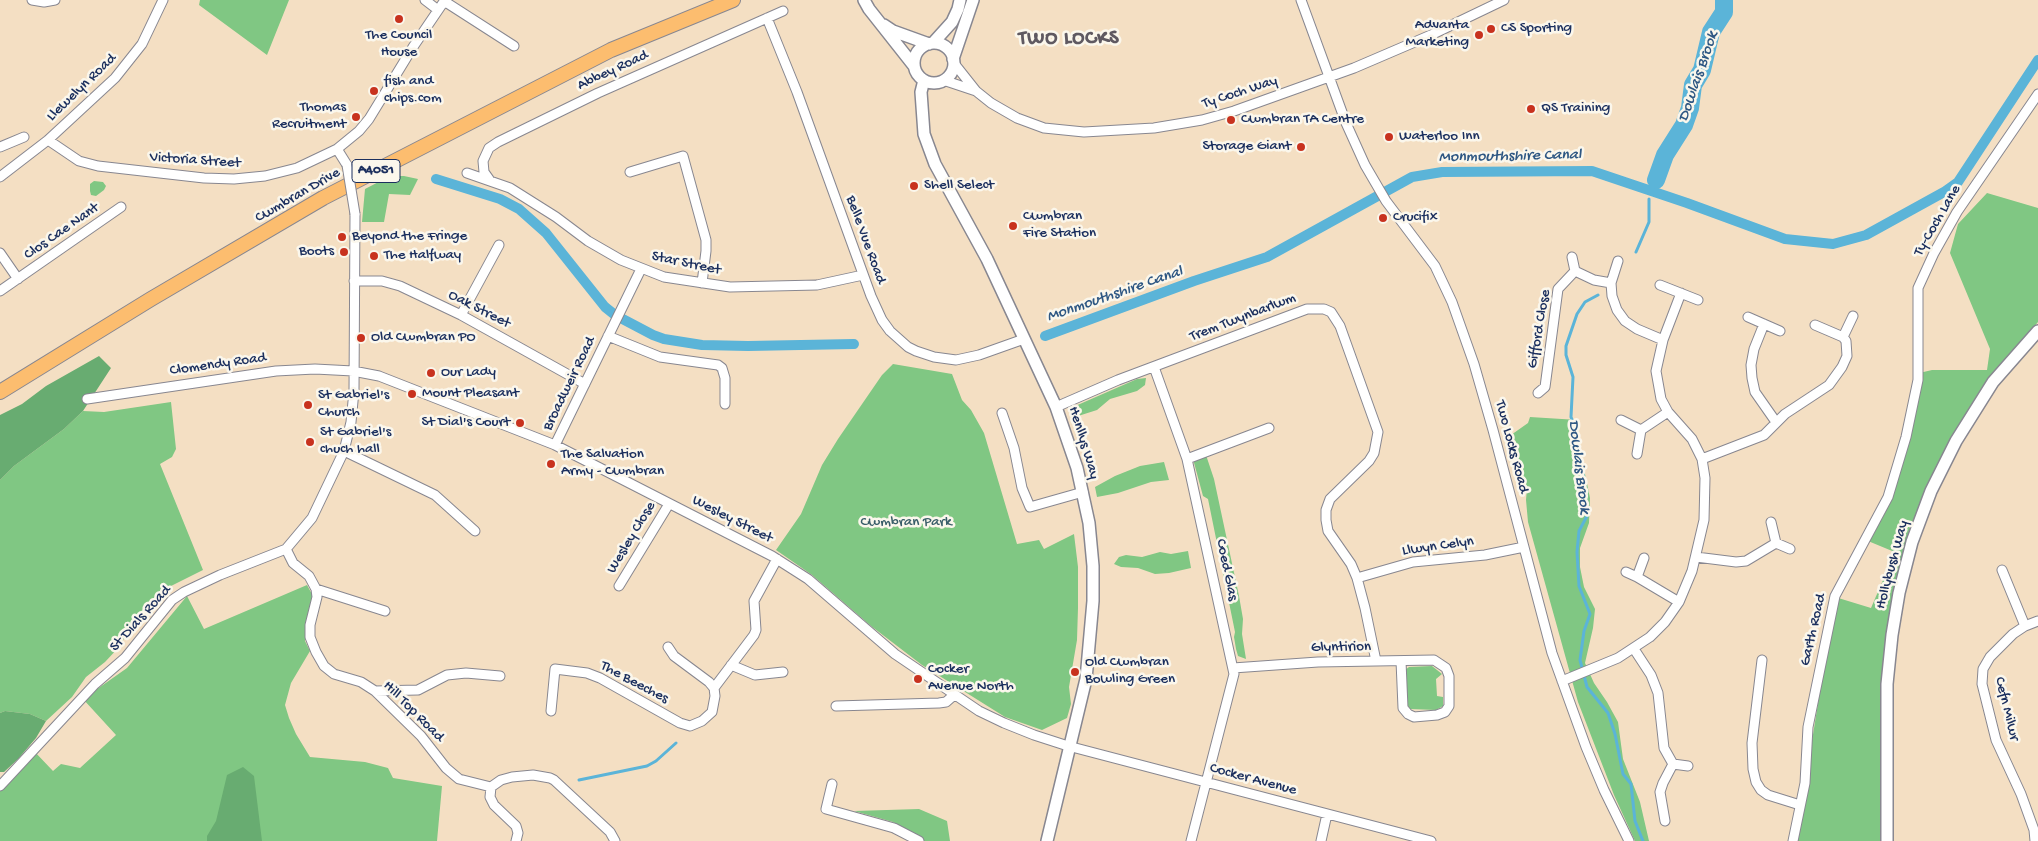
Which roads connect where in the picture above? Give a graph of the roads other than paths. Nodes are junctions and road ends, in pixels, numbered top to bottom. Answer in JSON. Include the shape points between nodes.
{"nodes":[{"id":1,"x":32,"y":0,"type":"edge"},
{"id":2,"x":55,"y":0,"type":"edge"},
{"id":3,"x":162,"y":0,"type":"edge"},
{"id":4,"x":425,"y":0,"type":"edge"},
{"id":5,"x":445,"y":0,"type":"edge"},
{"id":6,"x":733,"y":0,"type":"edge"},
{"id":7,"x":864,"y":0,"type":"edge"},
{"id":8,"x":960,"y":0,"type":"edge"},
{"id":9,"x":973,"y":0,"type":"edge"},
{"id":10,"x":1301,"y":0,"type":"edge"},
{"id":11,"x":1504,"y":0,"type":"edge"},
{"id":12,"x":438,"y":10,"type":"junction"},
{"id":13,"x":783,"y":11,"type":"dead end"},
{"id":14,"x":767,"y":18,"type":"junction"},
{"id":15,"x":880,"y":23,"type":"junction"},
{"id":16,"x":931,"y":43,"type":"junction"},
{"id":17,"x":514,"y":46,"type":"dead end"},
{"id":18,"x":953,"y":61,"type":"junction"},
{"id":19,"x":914,"y":66,"type":"junction"},
{"id":20,"x":1329,"y":76,"type":"junction"},
{"id":21,"x":924,"y":80,"type":"junction"},
{"id":22,"x":943,"y":80,"type":"junction"},
{"id":23,"x":976,"y":91,"type":"junction"},
{"id":24,"x":2038,"y":94,"type":"edge"},
{"id":25,"x":24,"y":137,"type":"dead end"},
{"id":26,"x":48,"y":140,"type":"junction"},
{"id":27,"x":0,"y":147,"type":"edge"},
{"id":28,"x":337,"y":149,"type":"junction"},
{"id":29,"x":630,"y":172,"type":"dead end"},
{"id":30,"x":467,"y":173,"type":"dead end"},
{"id":31,"x":0,"y":177,"type":"edge"},
{"id":32,"x":489,"y":180,"type":"junction"},
{"id":33,"x":121,"y":207,"type":"dead end"},
{"id":34,"x":498,"y":245,"type":"dead end"},
{"id":35,"x":0,"y":253,"type":"edge"},
{"id":36,"x":1572,"y":257,"type":"dead end"},
{"id":37,"x":1618,"y":261,"type":"dead end"},
{"id":38,"x":642,"y":269,"type":"junction"},
{"id":39,"x":1575,"y":271,"type":"junction"},
{"id":40,"x":863,"y":275,"type":"junction"},
{"id":41,"x":18,"y":279,"type":"junction"},
{"id":42,"x":354,"y":281,"type":"junction"},
{"id":43,"x":702,"y":283,"type":"junction"},
{"id":44,"x":1611,"y":283,"type":"junction"},
{"id":45,"x":1660,"y":285,"type":"dead end"},
{"id":46,"x":0,"y":291,"type":"edge"},
{"id":47,"x":1681,"y":293,"type":"junction"},
{"id":48,"x":1698,"y":300,"type":"dead end"},
{"id":49,"x":461,"y":315,"type":"junction"},
{"id":50,"x":1853,"y":316,"type":"dead end"},
{"id":51,"x":1748,"y":317,"type":"dead end"},
{"id":52,"x":1764,"y":324,"type":"junction"},
{"id":53,"x":1815,"y":325,"type":"dead end"},
{"id":54,"x":1780,"y":331,"type":"dead end"},
{"id":55,"x":2038,"y":331,"type":"edge"},
{"id":56,"x":608,"y":336,"type":"junction"},
{"id":57,"x":1843,"y":337,"type":"junction"},
{"id":58,"x":1024,"y":339,"type":"junction"},
{"id":59,"x":1663,"y":340,"type":"junction"},
{"id":60,"x":1154,"y":366,"type":"junction"},
{"id":61,"x":353,"y":371,"type":"junction"},
{"id":62,"x":1918,"y":380,"type":"joint"},
{"id":63,"x":585,"y":384,"type":"junction"},
{"id":64,"x":0,"y":392,"type":"edge"},
{"id":65,"x":1538,"y":393,"type":"dead end"},
{"id":66,"x":87,"y":399,"type":"dead end"},
{"id":67,"x":725,"y":404,"type":"dead end"},
{"id":68,"x":1056,"y":407,"type":"junction"},
{"id":69,"x":1668,"y":412,"type":"junction"},
{"id":70,"x":1002,"y":413,"type":"dead end"},
{"id":71,"x":1621,"y":420,"type":"dead end"},
{"id":72,"x":1776,"y":422,"type":"junction"},
{"id":73,"x":1269,"y":428,"type":"dead end"},
{"id":74,"x":1642,"y":430,"type":"junction"},
{"id":75,"x":555,"y":445,"type":"junction"},
{"id":76,"x":344,"y":451,"type":"junction"},
{"id":77,"x":1637,"y":454,"type":"dead end"},
{"id":78,"x":1187,"y":459,"type":"junction"},
{"id":79,"x":1702,"y":459,"type":"junction"},
{"id":80,"x":1083,"y":492,"type":"junction"},
{"id":81,"x":669,"y":504,"type":"junction"},
{"id":82,"x":1771,"y":522,"type":"dead end"},
{"id":83,"x":475,"y":531,"type":"dead end"},
{"id":84,"x":1776,"y":543,"type":"junction"},
{"id":85,"x":1524,"y":547,"type":"junction"},
{"id":86,"x":286,"y":549,"type":"junction"},
{"id":87,"x":1790,"y":550,"type":"dead end"},
{"id":88,"x":1696,"y":556,"type":"junction"},
{"id":89,"x":1644,"y":558,"type":"dead end"},
{"id":90,"x":777,"y":559,"type":"junction"},
{"id":91,"x":2002,"y":570,"type":"dead end"},
{"id":92,"x":1626,"y":572,"type":"dead end"},
{"id":93,"x":1637,"y":576,"type":"junction"},
{"id":94,"x":1357,"y":578,"type":"junction"},
{"id":95,"x":619,"y":586,"type":"dead end"},
{"id":96,"x":316,"y":589,"type":"junction"},
{"id":97,"x":1679,"y":602,"type":"junction"},
{"id":98,"x":385,"y":611,"type":"dead end"},
{"id":99,"x":2038,"y":621,"type":"edge"},
{"id":100,"x":2025,"y":626,"type":"junction"},
{"id":101,"x":668,"y":647,"type":"dead end"},
{"id":102,"x":1634,"y":649,"type":"junction"},
{"id":103,"x":1762,"y":660,"type":"dead end"},
{"id":104,"x":1376,"y":661,"type":"junction"},
{"id":105,"x":1401,"y":661,"type":"junction"},
{"id":106,"x":731,"y":665,"type":"junction"},
{"id":107,"x":1233,"y":668,"type":"junction"},
{"id":108,"x":783,"y":672,"type":"dead end"},
{"id":109,"x":500,"y":676,"type":"dead end"},
{"id":110,"x":1750,"y":676,"type":"dead end"},
{"id":111,"x":1760,"y":677,"type":"junction"},
{"id":112,"x":1562,"y":681,"type":"junction"},
{"id":113,"x":714,"y":688,"type":"junction"},
{"id":114,"x":375,"y":691,"type":"junction"},
{"id":115,"x":954,"y":695,"type":"junction"},
{"id":116,"x":836,"y":706,"type":"dead end"},
{"id":117,"x":551,"y":710,"type":"dead end"},
{"id":118,"x":1068,"y":746,"type":"junction"},
{"id":119,"x":1673,"y":764,"type":"junction"},
{"id":120,"x":1688,"y":766,"type":"dead end"},
{"id":121,"x":1207,"y":782,"type":"junction"},
{"id":122,"x":832,"y":784,"type":"dead end"},
{"id":123,"x":0,"y":786,"type":"edge"},
{"id":124,"x":491,"y":787,"type":"junction"},
{"id":125,"x":1800,"y":805,"type":"junction"},
{"id":126,"x":1327,"y":814,"type":"junction"},
{"id":127,"x":1665,"y":821,"type":"dead end"},
{"id":128,"x":516,"y":841,"type":"edge"},
{"id":129,"x":615,"y":841,"type":"edge"},
{"id":130,"x":918,"y":841,"type":"edge"},
{"id":131,"x":1047,"y":841,"type":"edge"},
{"id":132,"x":1191,"y":841,"type":"edge"},
{"id":133,"x":1320,"y":841,"type":"edge"},
{"id":134,"x":1432,"y":841,"type":"edge"},
{"id":135,"x":1629,"y":841,"type":"edge"},
{"id":136,"x":1793,"y":841,"type":"edge"},
{"id":137,"x":1888,"y":841,"type":"edge"},
{"id":138,"x":2035,"y":841,"type":"edge"}],
"edges":[{"from":1,"to":2,"type":"street"},
{"from":3,"to":26,"type":"street","name":"Llewelyn Road","via":[[145,37],[128,63],[101,93]]},
{"from":4,"to":12,"type":"street"},
{"from":5,"to":12,"type":"street","name":"Victoria Street"},
{"from":5,"to":17,"type":"street"},
{"from":6,"to":64,"type":"main road","name":"Cwmbran Drive","number":"A4051","via":[[611,50],[324,198]]},
{"from":7,"to":15,"type":"street"},
{"from":8,"to":16,"type":"street","via":[[952,22]]},
{"from":9,"to":18,"type":"street"},
{"from":10,"to":20,"type":"street","name":"Two Locks Road"},
{"from":11,"to":20,"type":"street","name":"Ty Coch Way","via":[[1424,38]]},
{"from":12,"to":28,"type":"street","name":"Victoria Street","via":[[369,119]]},
{"from":13,"to":14,"type":"street","name":"Abbey Road"},
{"from":14,"to":32,"type":"street","name":"Abbey Road","via":[[598,92],[498,142],[487,151],[483,161]]},
{"from":14,"to":40,"type":"street","name":"Belle Vue Road"},
{"from":15,"to":16,"type":"street","via":[[893,32]]},
{"from":15,"to":19,"type":"street"},
{"from":16,"to":18,"type":"street","via":[[948,49]]},
{"from":16,"to":19,"type":"street","via":[[919,50]]},
{"from":18,"to":22,"type":"street","via":[[951,72]]},
{"from":18,"to":23,"type":"street","name":"Ty Coch Way"},
{"from":19,"to":21,"type":"street"},
{"from":20,"to":23,"type":"street","name":"Ty Coch Way","via":[[1221,115],[1117,132],[1044,128],[1006,113]]},
{"from":20,"to":85,"type":"street","name":"Two Locks Road","via":[[1354,141],[1377,186],[1435,266],[1452,302],[1482,392]]},
{"from":21,"to":22,"type":"street"},
{"from":21,"to":58,"type":"street","name":"Henllys Way","via":[[921,92],[924,134],[932,156],[987,259]]},
{"from":22,"to":23,"type":"street","name":"Ty Coch Way"},
{"from":24,"to":62,"type":"street","name":"Ty-Coch Lane","via":[[1957,212],[1918,288]]},
{"from":25,"to":27,"type":"street"},
{"from":26,"to":28,"type":"street","name":"Victoria Street","via":[[79,161],[92,165],[219,178],[248,178],[281,172],[308,164]]},
{"from":26,"to":31,"type":"street","name":"Llewelyn Road"},
{"from":28,"to":42,"type":"street","bridge":true,"via":[[347,165],[355,214]]},
{"from":29,"to":43,"type":"street","via":[[683,156],[706,240]]},
{"from":30,"to":32,"type":"street","name":"Star Street"},
{"from":32,"to":38,"type":"street","name":"Star Street","via":[[510,188],[596,246]]},
{"from":33,"to":41,"type":"street","name":"Clos Cae Nant"},
{"from":34,"to":49,"type":"street"},
{"from":35,"to":41,"type":"street","name":"Clos Cae Nant"},
{"from":36,"to":39,"type":"street"},
{"from":37,"to":44,"type":"street"},
{"from":38,"to":43,"type":"street","name":"Star Street","via":[[664,277]]},
{"from":38,"to":56,"type":"street","name":"Broadweir Road"},
{"from":39,"to":44,"type":"street","via":[[1594,280]]},
{"from":39,"to":65,"type":"street","name":"Gifford Close","via":[[1558,289],[1545,388]]},
{"from":40,"to":43,"type":"street","name":"Star Street","via":[[805,286],[730,287]]},
{"from":40,"to":58,"type":"street","name":"Belle Vue Road","via":[[882,320],[899,340],[916,352],[956,360]]},
{"from":41,"to":46,"type":"street","name":"Clos Cae Nant"},
{"from":42,"to":49,"type":"street","name":"Oak Street","via":[[378,280],[394,284]]},
{"from":42,"to":61,"type":"street"},
{"from":44,"to":59,"type":"street","via":[[1617,310],[1625,321]]},
{"from":45,"to":47,"type":"street"},
{"from":47,"to":48,"type":"street"},
{"from":47,"to":59,"type":"street"},
{"from":49,"to":63,"type":"street","name":"Oak Street"},
{"from":50,"to":57,"type":"street"},
{"from":51,"to":52,"type":"street"},
{"from":52,"to":54,"type":"street"},
{"from":52,"to":72,"type":"street","via":[[1754,349],[1752,378],[1755,392]]},
{"from":53,"to":57,"type":"street"},
{"from":55,"to":137,"type":"street","name":"Hollybush Way","via":[[1993,382],[1956,441],[1931,491],[1912,542],[1899,593],[1887,684]]},
{"from":56,"to":63,"type":"street","name":"Broadweir Road"},
{"from":56,"to":67,"type":"street","name":"Broadweir Road","via":[[660,357],[718,365],[725,378]]},
{"from":57,"to":72,"type":"street","via":[[1846,356],[1835,378]]},
{"from":58,"to":68,"type":"street","name":"Henllys Way"},
{"from":59,"to":69,"type":"street","via":[[1656,371],[1661,399]]},
{"from":60,"to":68,"type":"street","name":"Trem Twynbarlwm"},
{"from":60,"to":78,"type":"street","name":"Coed Glas"},
{"from":60,"to":94,"type":"street","name":"Trem Twynbarlwm","via":[[1307,309],[1331,312],[1340,326],[1378,432],[1369,461],[1330,500],[1326,510],[1328,530]]},
{"from":61,"to":66,"type":"street","name":"Clomendy Road","via":[[263,372]]},
{"from":61,"to":75,"type":"street","name":"Wesley Street","via":[[379,376]]},
{"from":61,"to":76,"type":"street","via":[[352,415]]},
{"from":62,"to":125,"type":"street","name":"Garth Road","via":[[1906,437],[1888,497],[1835,596],[1808,727],[1805,783]]},
{"from":63,"to":75,"type":"street","name":"Broadweir Road"},
{"from":68,"to":80,"type":"street","name":"Henllys Way"},
{"from":69,"to":74,"type":"street"},
{"from":69,"to":79,"type":"street","via":[[1692,439]]},
{"from":70,"to":80,"type":"street","via":[[1030,507]]},
{"from":71,"to":74,"type":"street"},
{"from":72,"to":79,"type":"street","via":[[1764,435]]},
{"from":73,"to":78,"type":"street"},
{"from":74,"to":77,"type":"street"},
{"from":75,"to":81,"type":"street","name":"Wesley Street"},
{"from":76,"to":83,"type":"street","via":[[436,495]]},
{"from":76,"to":86,"type":"street","via":[[312,518]]},
{"from":78,"to":107,"type":"street","name":"Coed Glas"},
{"from":79,"to":88,"type":"street","via":[[1706,498]]},
{"from":80,"to":118,"type":"street","name":"Henllys Way","via":[[1092,549],[1093,601],[1086,679]]},
{"from":81,"to":90,"type":"street","name":"Wesley Street"},
{"from":81,"to":95,"type":"street","name":"Wesley Close"},
{"from":82,"to":84,"type":"street"},
{"from":84,"to":87,"type":"street"},
{"from":84,"to":88,"type":"street","via":[[1746,561]]},
{"from":85,"to":94,"type":"street","name":"Llwyn Celyn","via":[[1485,555],[1413,562]]},
{"from":85,"to":112,"type":"street","name":"Two Locks Road"},
{"from":86,"to":96,"type":"street","via":[[293,563],[309,576]]},
{"from":86,"to":123,"type":"street","name":"St Dials Road","via":[[178,595],[125,658],[94,684]]},
{"from":88,"to":97,"type":"street"},
{"from":89,"to":93,"type":"street"},
{"from":90,"to":106,"type":"street","via":[[754,601],[754,635]]},
{"from":90,"to":115,"type":"street","name":"Wesley Street","via":[[808,579],[895,654]]},
{"from":91,"to":100,"type":"street"},
{"from":92,"to":93,"type":"street"},
{"from":93,"to":97,"type":"street"},
{"from":94,"to":104,"type":"street","name":"Trem Twynbarlwm"},
{"from":96,"to":98,"type":"street"},
{"from":96,"to":114,"type":"street","name":"Hill Top Road","via":[[309,631],[320,661],[334,674],[361,682]]},
{"from":97,"to":102,"type":"street","via":[[1665,622]]},
{"from":99,"to":100,"type":"street","name":"Cefn Milwr"},
{"from":100,"to":138,"type":"street","name":"Cefn Milwr","via":[[1990,657],[1983,669],[1982,684],[1996,740],[2021,794]]},
{"from":101,"to":113,"type":"street","via":[[674,656]]},
{"from":102,"to":112,"type":"street"},
{"from":102,"to":119,"type":"street","via":[[1658,693],[1664,748]]},
{"from":103,"to":111,"type":"street"},
{"from":104,"to":105,"type":"street","name":"Glyntirion"},
{"from":104,"to":107,"type":"street","name":"Glyntirion"},
{"from":105,"to":105,"type":"street","name":"Glyntirion","via":[[1434,660],[1446,668],[1449,706],[1444,712],[1414,717],[1408,714],[1403,708]]},
{"from":106,"to":108,"type":"street","via":[[755,675]]},
{"from":106,"to":113,"type":"street"},
{"from":107,"to":121,"type":"street","name":"Coed Glas"},
{"from":109,"to":114,"type":"street","via":[[464,673],[443,676],[418,690]]},
{"from":110,"to":111,"type":"street"},
{"from":111,"to":125,"type":"street","via":[[1752,742],[1756,782],[1768,795]]},
{"from":112,"to":135,"type":"street","name":"Two Locks Road","via":[[1604,790]]},
{"from":113,"to":117,"type":"street","name":"The Beeches","via":[[716,696],[712,712],[690,726],[600,678],[554,669]]},
{"from":114,"to":124,"type":"street","name":"Hill Top Road","via":[[421,736],[455,776],[467,783]]},
{"from":115,"to":116,"type":"street","via":[[939,703]]},
{"from":115,"to":118,"type":"street","name":"Wesley Street","via":[[1004,723]]},
{"from":118,"to":121,"type":"street","name":"Cocker Avenue"},
{"from":118,"to":131,"type":"street","name":"Henllys Way"},
{"from":119,"to":120,"type":"street"},
{"from":119,"to":127,"type":"street","via":[[1660,792]]},
{"from":121,"to":126,"type":"street","name":"Cocker Avenue"},
{"from":121,"to":132,"type":"street","name":"Coed Glas"},
{"from":122,"to":130,"type":"street","via":[[826,809],[894,828]]},
{"from":124,"to":128,"type":"street","via":[[490,797],[494,805],[516,826]]},
{"from":124,"to":129,"type":"street","via":[[512,777],[541,775],[554,780],[610,832]]},
{"from":125,"to":136,"type":"street","name":"Garth Road"},
{"from":126,"to":133,"type":"street"},
{"from":126,"to":134,"type":"street","name":"Cocker Avenue"}]}
